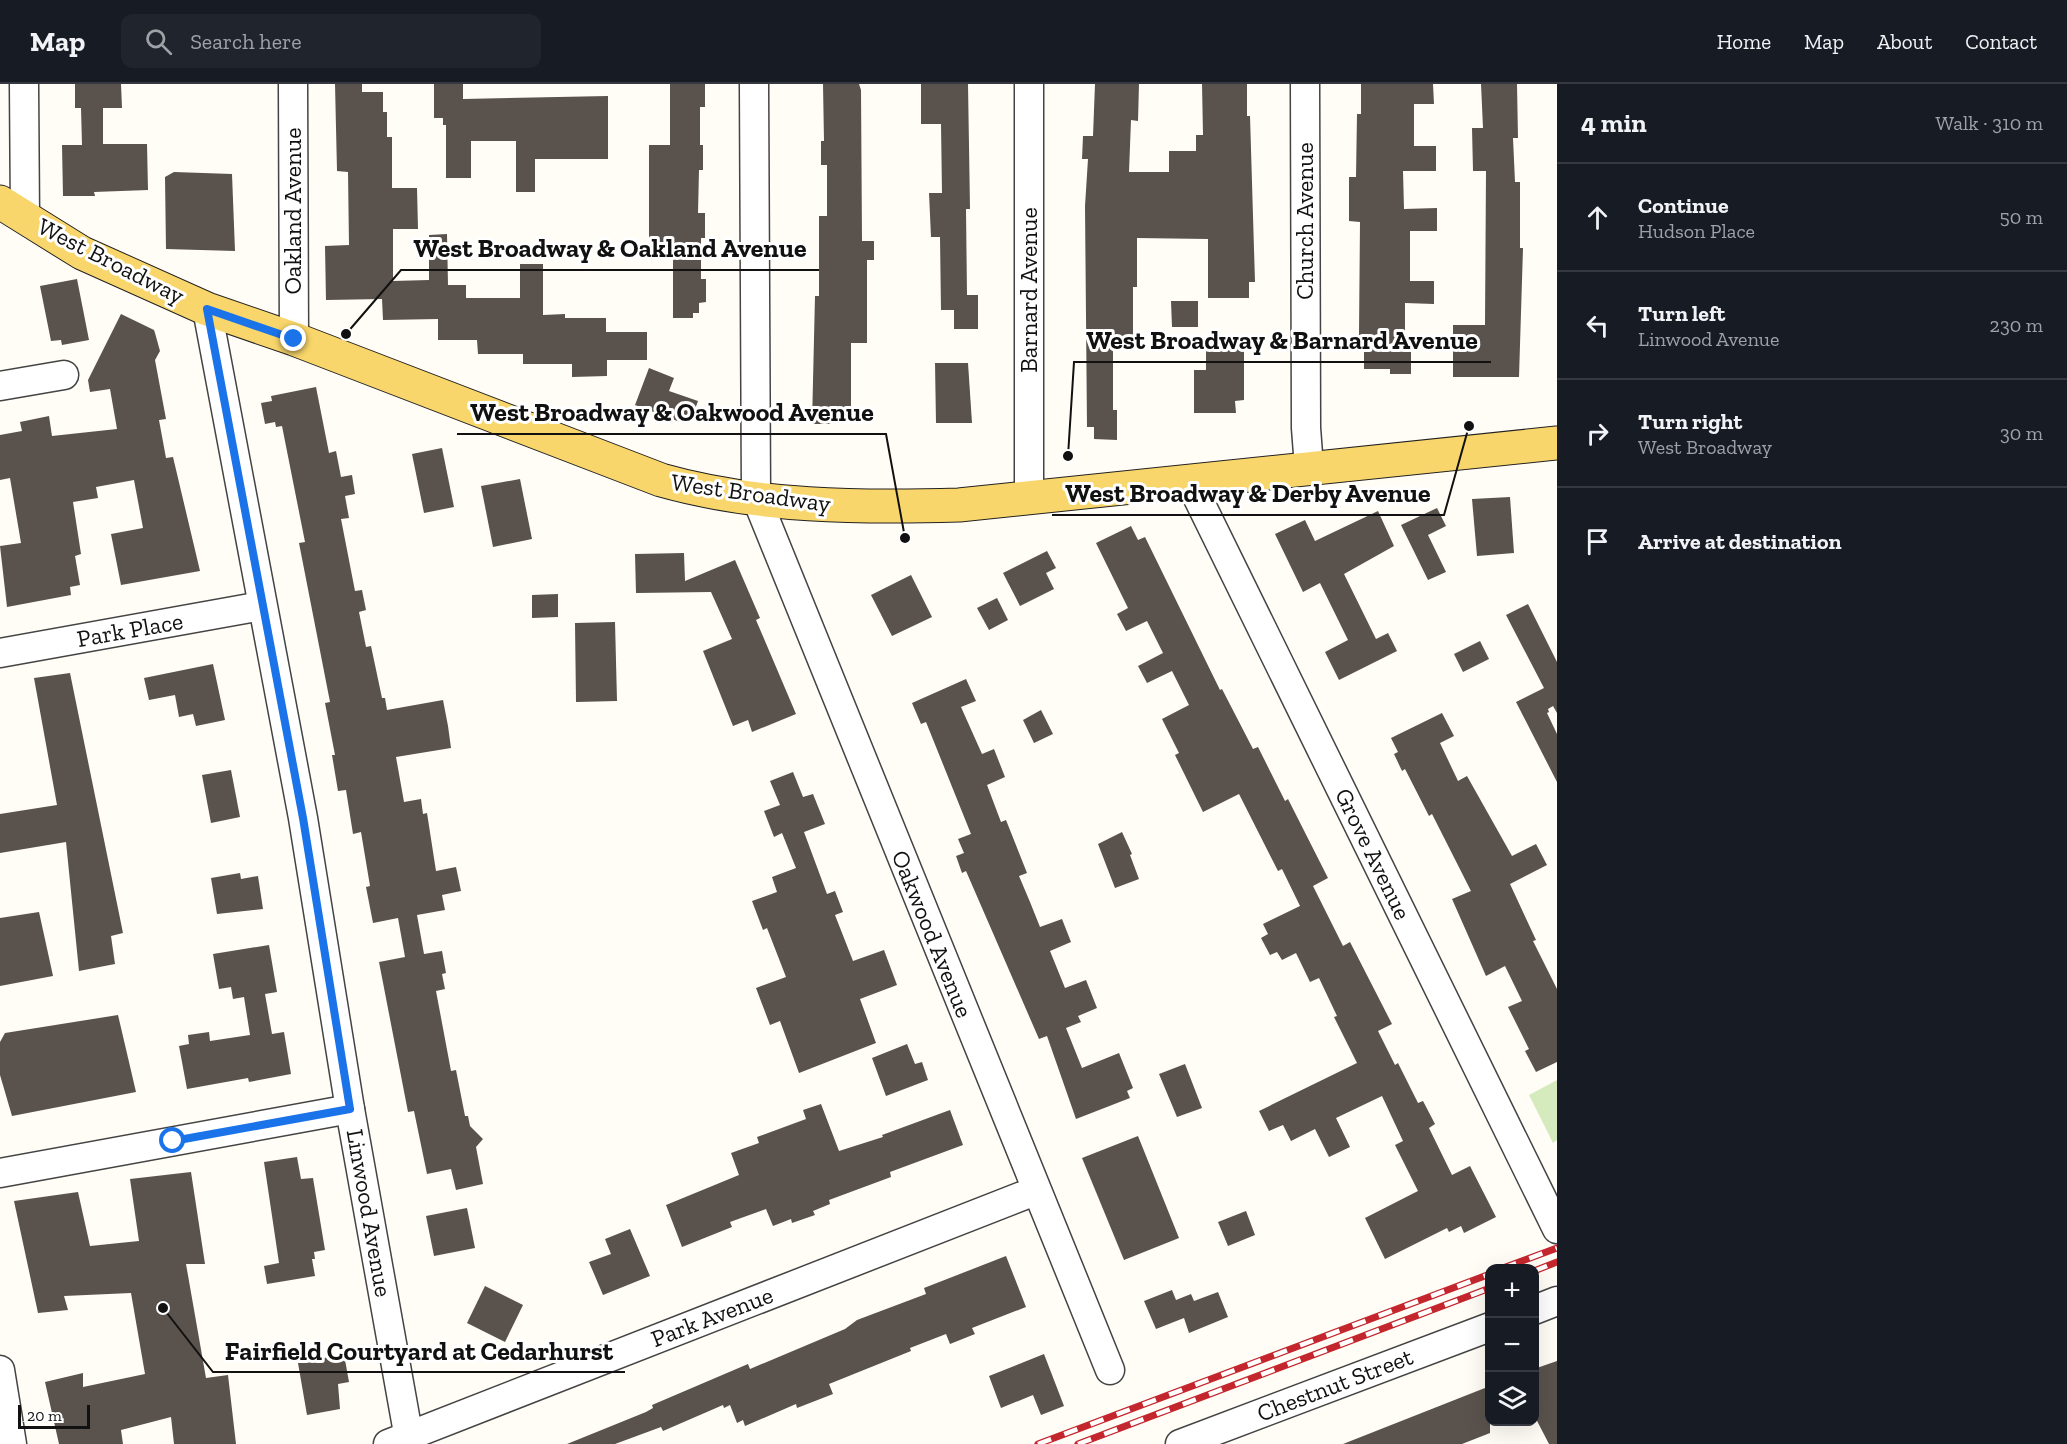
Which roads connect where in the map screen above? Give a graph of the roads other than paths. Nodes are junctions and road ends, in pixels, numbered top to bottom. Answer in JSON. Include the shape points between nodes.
{"nodes":[{"id":1,"x":24,"y":84,"type":"edge"},
{"id":2,"x":293,"y":84,"type":"edge"},
{"id":3,"x":754,"y":84,"type":"edge"},
{"id":4,"x":1029,"y":84,"type":"edge"},
{"id":5,"x":1305,"y":84,"type":"edge"},
{"id":6,"x":12,"y":210,"type":"edge"},
{"id":7,"x":207,"y":309,"type":"junction"},
{"id":8,"x":294,"y":339,"type":"junction"},
{"id":9,"x":64,"y":375,"type":"dead end"},
{"id":10,"x":0,"y":386,"type":"edge"},
{"id":11,"x":1557,"y":443,"type":"edge"},
{"id":12,"x":1309,"y":467,"type":"junction"},
{"id":13,"x":1189,"y":480,"type":"junction"},
{"id":14,"x":756,"y":497,"type":"junction"},
{"id":15,"x":1029,"y":497,"type":"junction"},
{"id":16,"x":261,"y":606,"type":"junction"},
{"id":17,"x":0,"y":653,"type":"edge"},
{"id":18,"x":350,"y":1109,"type":"junction"},
{"id":19,"x":0,"y":1173,"type":"edge"},
{"id":20,"x":1035,"y":1191,"type":"junction"},
{"id":21,"x":1557,"y":1228,"type":"edge"},
{"id":22,"x":1557,"y":1301,"type":"edge"},
{"id":23,"x":1539,"y":1308,"type":"edge"},
{"id":24,"x":1485,"y":1329,"type":"edge"},
{"id":25,"x":0,"y":1370,"type":"edge"},
{"id":26,"x":1110,"y":1370,"type":"dead end"},
{"id":27,"x":403,"y":1441,"type":"edge"},
{"id":28,"x":12,"y":1444,"type":"edge"},
{"id":29,"x":1180,"y":1444,"type":"edge"}],
"edges":[{"from":1,"to":6,"type":"street"},
{"from":2,"to":8,"type":"street","name":"Oakland Avenue"},
{"from":3,"to":14,"type":"street"},
{"from":4,"to":15,"type":"street","name":"Barnard Avenue"},
{"from":5,"to":12,"type":"street","name":"Church Avenue","via":[[1305,428]]},
{"from":6,"to":7,"type":"main road","name":"West Broadway","via":[[82,253]]},
{"from":7,"to":8,"type":"main road","name":"West Broadway"},
{"from":7,"to":16,"type":"street","name":"Linwood Avenue"},
{"from":8,"to":14,"type":"main road","name":"West Broadway","via":[[661,480],[695,490]]},
{"from":9,"to":10,"type":"street"},
{"from":11,"to":12,"type":"main road","name":"West Broadway"},
{"from":12,"to":13,"type":"main road","name":"West Broadway"},
{"from":13,"to":15,"type":"main road","name":"West Broadway"},
{"from":13,"to":21,"type":"street","name":"Grove Avenue"},
{"from":14,"to":15,"type":"main road","name":"West Broadway","via":[[881,507],[958,505]]},
{"from":14,"to":20,"type":"street","name":"Oakwood Avenue"},
{"from":16,"to":17,"type":"street","name":"Park Place"},
{"from":16,"to":18,"type":"street","name":"Linwood Avenue","via":[[303,818]]},
{"from":18,"to":19,"type":"street"},
{"from":18,"to":27,"type":"street","name":"Linwood Avenue"},
{"from":20,"to":26,"type":"street","name":"Oakwood Avenue"},
{"from":20,"to":27,"type":"street","name":"Park Avenue"},
{"from":22,"to":23,"type":"street"},
{"from":24,"to":29,"type":"street","name":"Chestnut Street"},
{"from":25,"to":28,"type":"street"}]}
